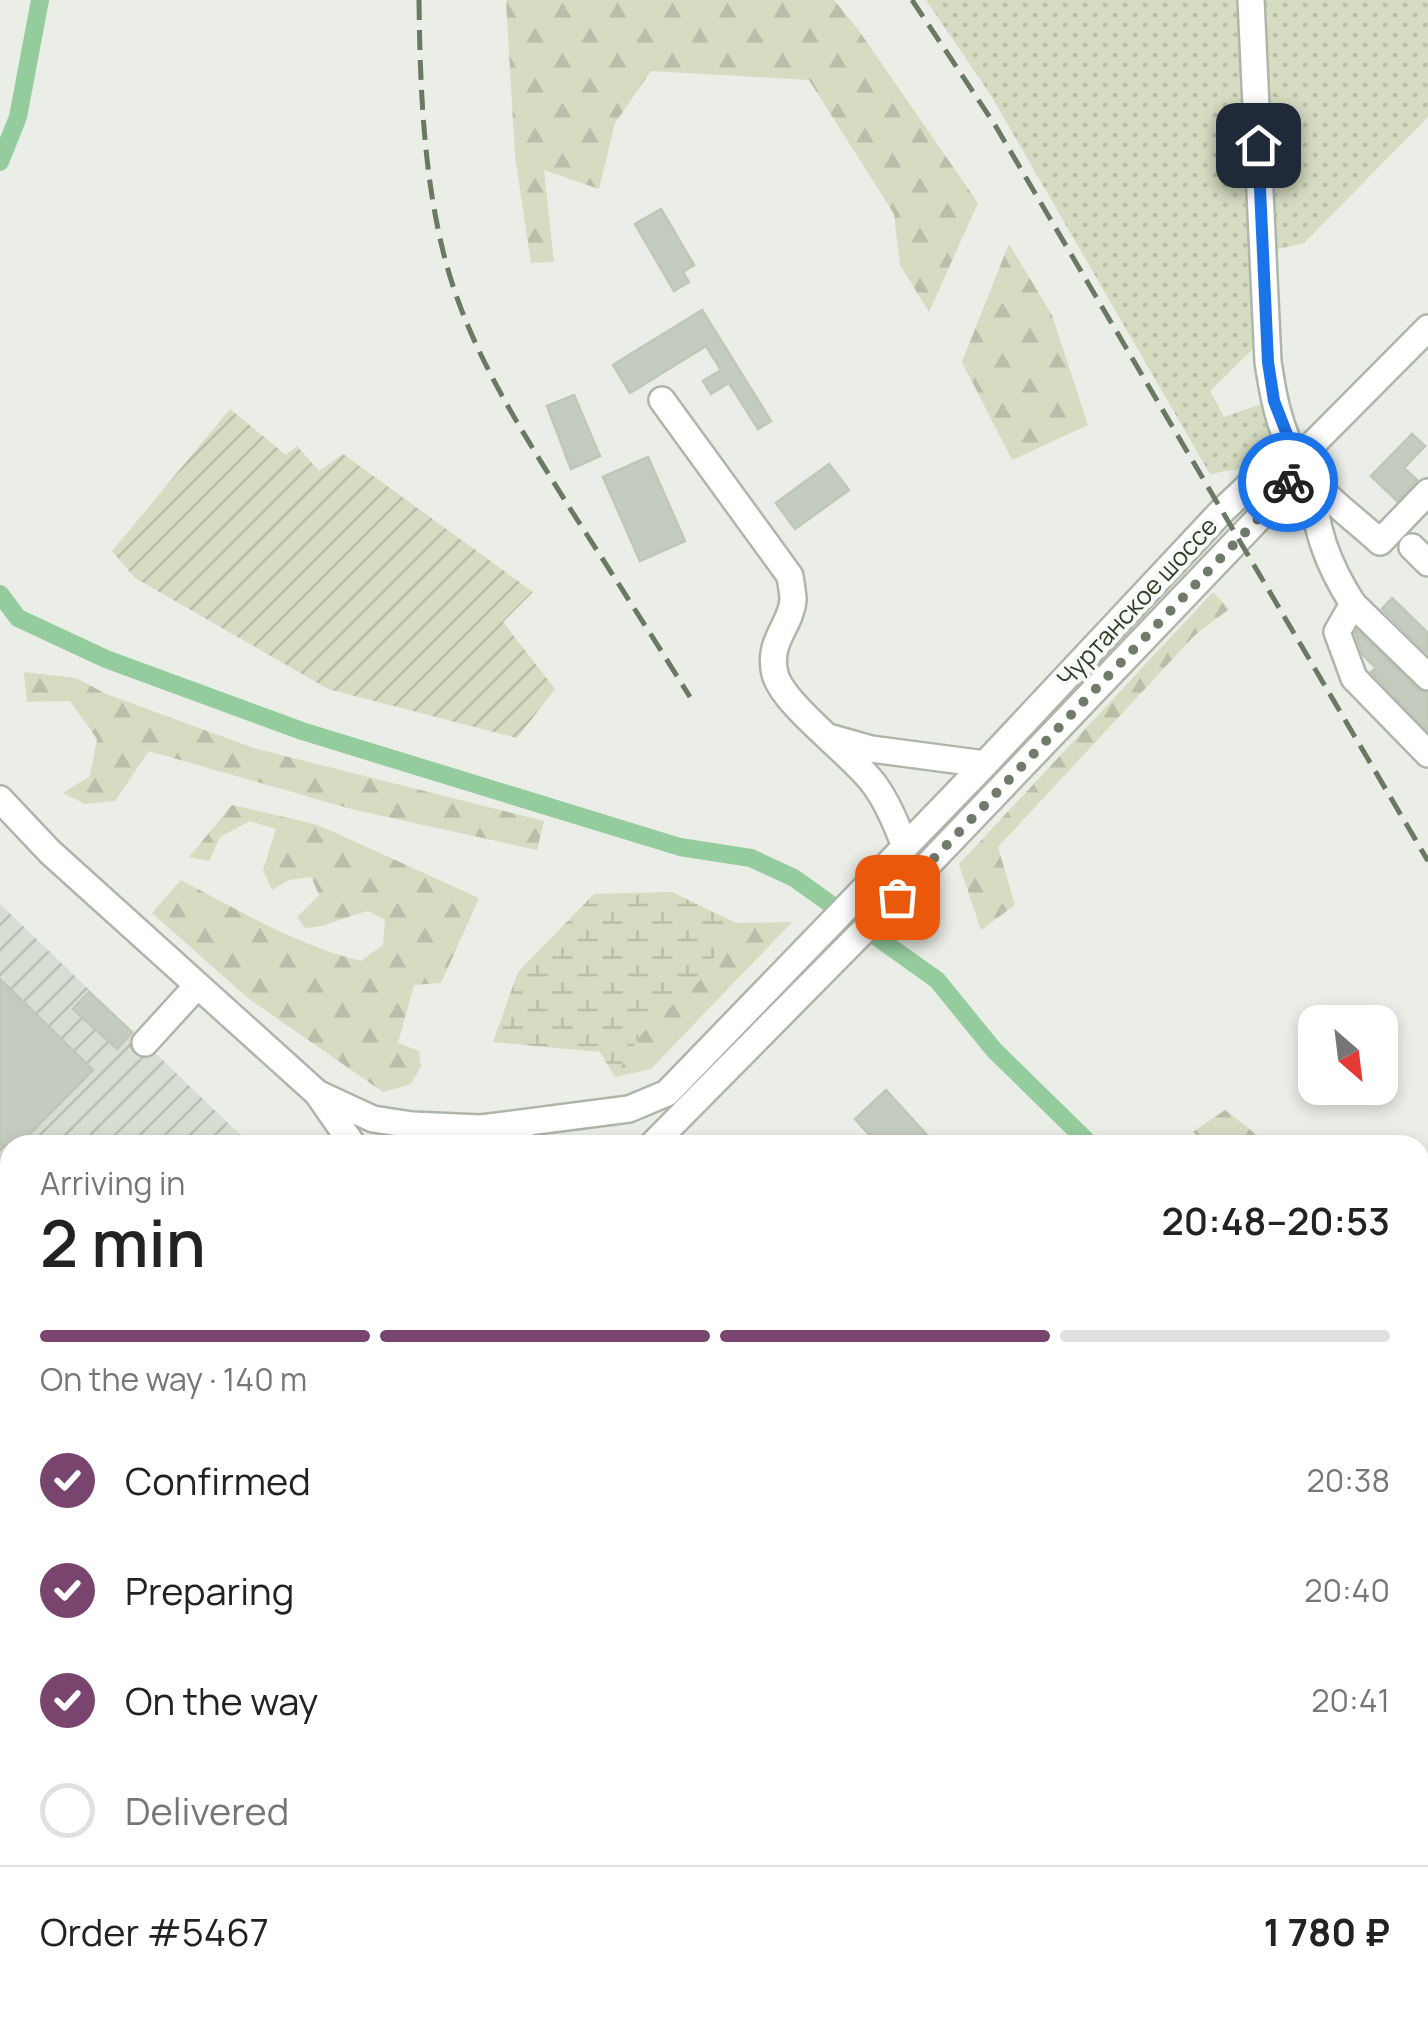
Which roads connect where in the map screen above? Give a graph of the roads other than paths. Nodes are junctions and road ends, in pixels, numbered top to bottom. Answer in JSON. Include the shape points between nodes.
{"nodes":[{"id":1,"x":1250,"y":0,"type":"edge"},
{"id":2,"x":1425,"y":338,"type":"edge"},
{"id":3,"x":662,"y":400,"type":"dead end"},
{"id":4,"x":1305,"y":470,"type":"junction"},
{"id":5,"x":1428,"y":492,"type":"edge"},
{"id":6,"x":1352,"y":604,"type":"junction"},
{"id":7,"x":1428,"y":677,"type":"edge"},
{"id":8,"x":832,"y":738,"type":"junction"},
{"id":9,"x":1428,"y":754,"type":"edge"},
{"id":10,"x":985,"y":764,"type":"junction"},
{"id":11,"x":0,"y":799,"type":"edge"},
{"id":12,"x":906,"y":846,"type":"junction"},
{"id":13,"x":197,"y":986,"type":"junction"},
{"id":14,"x":145,"y":1043,"type":"dead end"},
{"id":15,"x":317,"y":1093,"type":"junction"},
{"id":16,"x":481,"y":1128,"type":"junction"},
{"id":17,"x":345,"y":1135,"type":"edge"},
{"id":18,"x":447,"y":1135,"type":"edge"},
{"id":19,"x":508,"y":1135,"type":"edge"},
{"id":20,"x":662,"y":1135,"type":"edge"}],
"edges":[{"from":1,"to":4,"type":"street","via":[[1268,362],[1274,401]]},
{"from":2,"to":4,"type":"street"},
{"from":3,"to":8,"type":"street","via":[[790,576],[793,602],[774,642],[775,676],[798,709]]},
{"from":4,"to":5,"type":"street","via":[[1380,542]]},
{"from":4,"to":6,"type":"street","via":[[1319,535]]},
{"from":4,"to":10,"type":"street","name":"Чуртанское шоссе","via":[[1259,476]]},
{"from":4,"to":20,"type":"street","name":"Чуртанское шоссе"},
{"from":6,"to":7,"type":"street"},
{"from":6,"to":9,"type":"street","via":[[1337,632],[1354,678]]},
{"from":8,"to":10,"type":"street"},
{"from":8,"to":12,"type":"street","via":[[874,783]]},
{"from":10,"to":12,"type":"street","name":"Чуртанское шоссе"},
{"from":11,"to":13,"type":"street"},
{"from":12,"to":16,"type":"street","name":"Чуртанское шоссе","via":[[667,1093],[629,1109]]},
{"from":13,"to":14,"type":"street"},
{"from":13,"to":15,"type":"street"},
{"from":15,"to":16,"type":"street","name":"Чуртанское шоссе","via":[[373,1119]]},
{"from":15,"to":17,"type":"street"},
{"from":16,"to":18,"type":"street"},
{"from":16,"to":19,"type":"street"}]}
